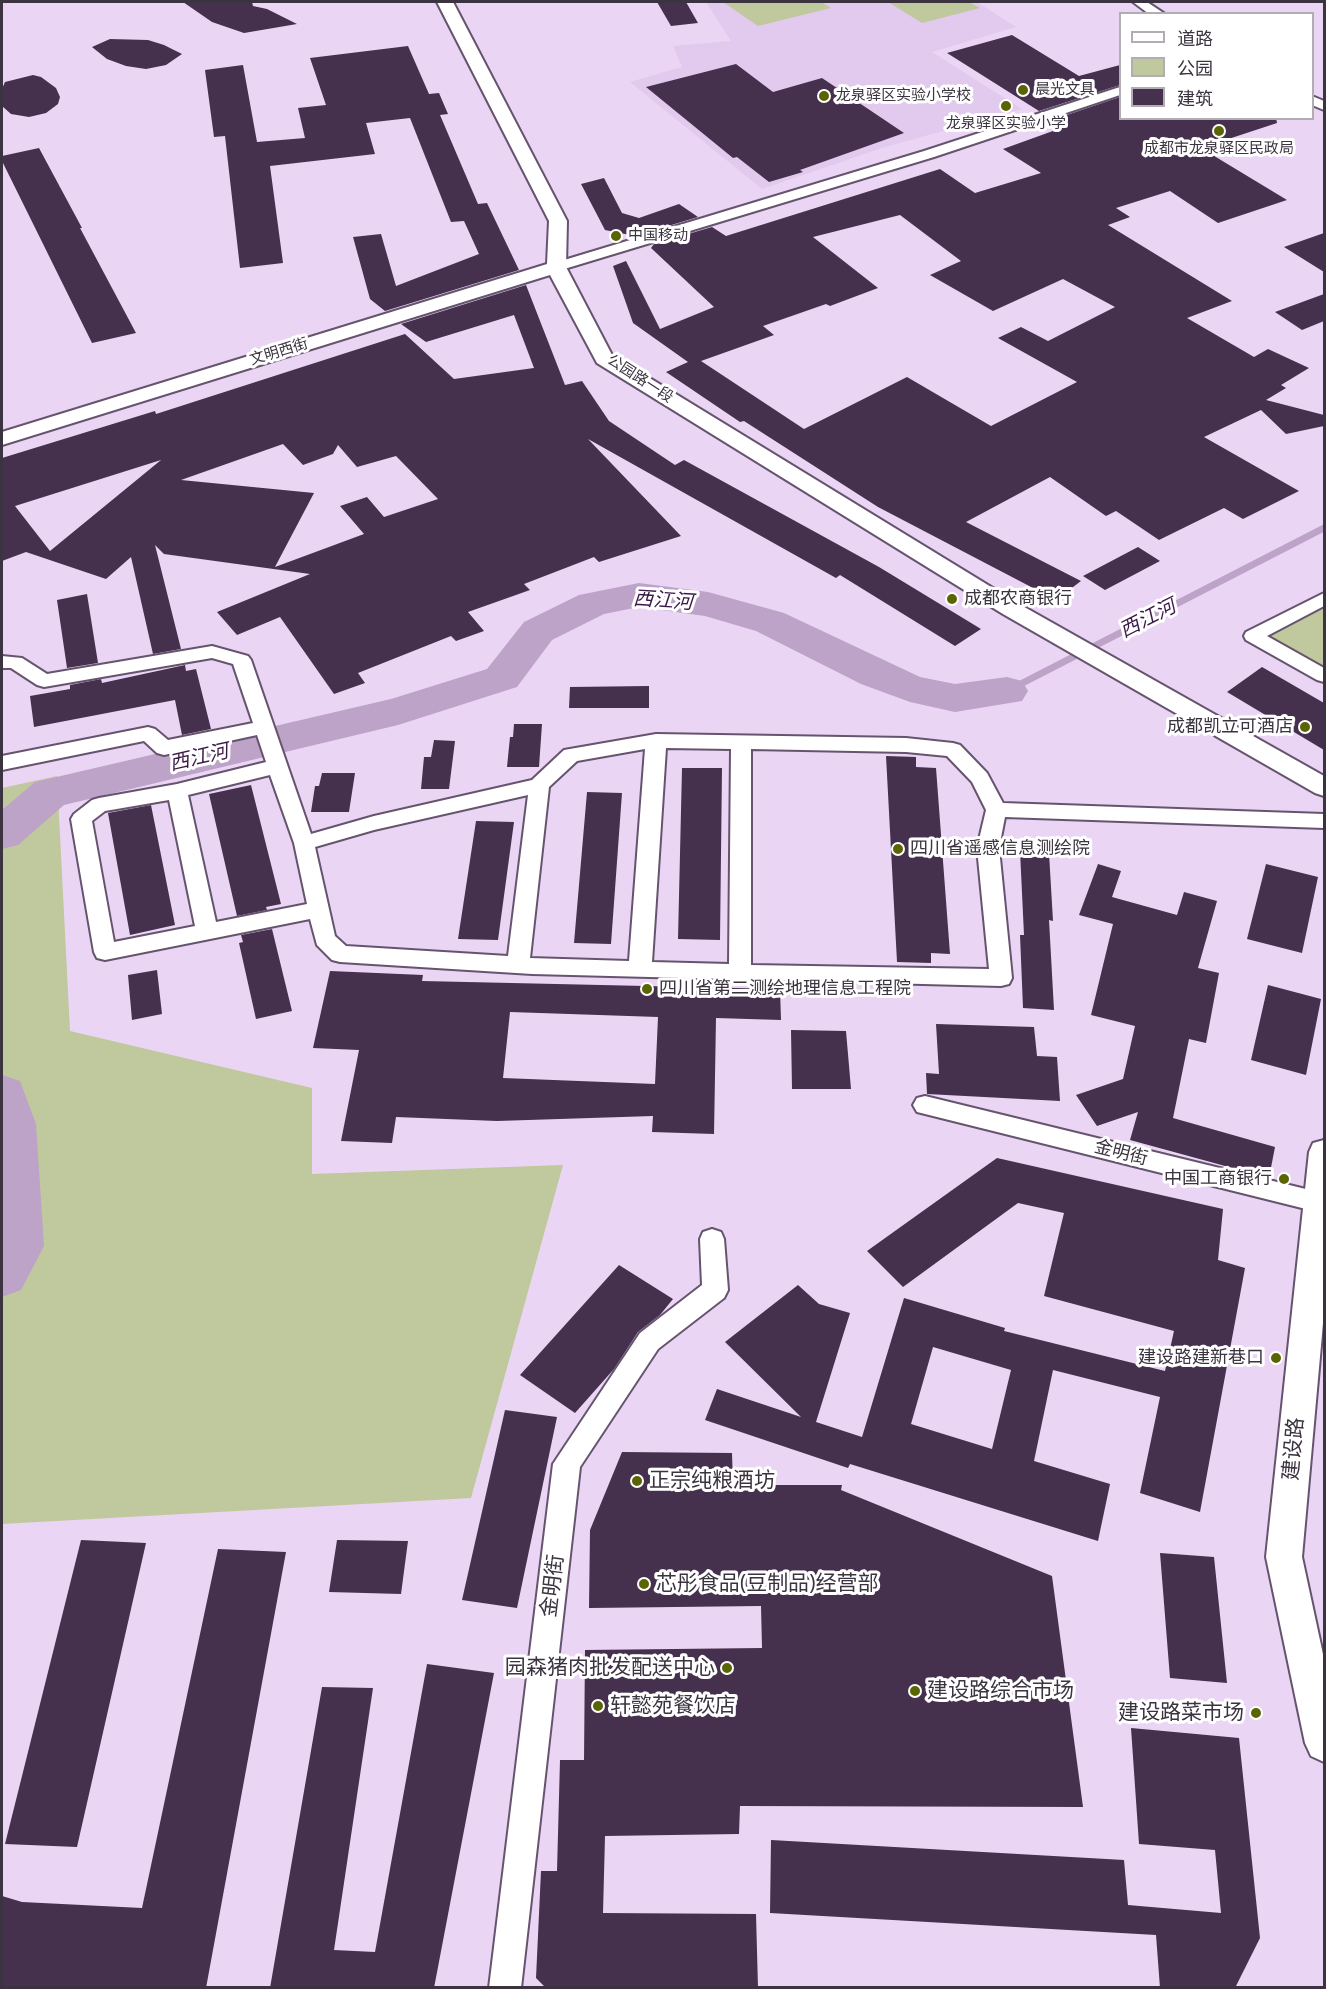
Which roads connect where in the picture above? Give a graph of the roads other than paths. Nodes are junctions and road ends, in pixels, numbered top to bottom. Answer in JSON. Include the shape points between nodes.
{"nodes":[{"id":1,"x":445,"y":2,"type":"edge"},
{"id":2,"x":1138,"y":2,"type":"edge"},
{"id":3,"x":1156,"y":12,"type":"edge"},
{"id":4,"x":1119,"y":91,"type":"edge"},
{"id":5,"x":556,"y":267,"type":"junction"},
{"id":6,"x":2,"y":439,"type":"edge"},
{"id":7,"x":1324,"y":599,"type":"edge"},
{"id":8,"x":2,"y":662,"type":"edge"},
{"id":9,"x":1324,"y":675,"type":"edge"},
{"id":10,"x":264,"y":729,"type":"junction"},
{"id":11,"x":656,"y":741,"type":"junction"},
{"id":12,"x":741,"y":742,"type":"junction"},
{"id":13,"x":274,"y":759,"type":"junction"},
{"id":14,"x":2,"y":763,"type":"edge"},
{"id":15,"x":539,"y":784,"type":"junction"},
{"id":16,"x":1324,"y":787,"type":"edge"},
{"id":17,"x":177,"y":791,"type":"junction"},
{"id":18,"x":996,"y":810,"type":"junction"},
{"id":19,"x":1324,"y":821,"type":"edge"},
{"id":20,"x":304,"y":843,"type":"junction"},
{"id":21,"x":318,"y":910,"type":"junction"},
{"id":22,"x":207,"y":933,"type":"junction"},
{"id":23,"x":518,"y":965,"type":"junction"},
{"id":24,"x":640,"y":969,"type":"junction"},
{"id":25,"x":740,"y":973,"type":"junction"},
{"id":26,"x":925,"y":1105,"type":"dead end"},
{"id":27,"x":1324,"y":1152,"type":"edge"},
{"id":28,"x":1318,"y":1202,"type":"junction"},
{"id":29,"x":712,"y":1239,"type":"dead end"},
{"id":30,"x":1324,"y":1743,"type":"edge"},
{"id":31,"x":505,"y":1988,"type":"edge"}],
"edges":[{"from":1,"to":5,"type":"street","via":[[558,221]]},
{"from":2,"to":3,"type":"street"},
{"from":4,"to":5,"type":"street","via":[[929,154]]},
{"from":5,"to":6,"type":"street","name":"文明西街"},
{"from":5,"to":16,"type":"street","name":"公园路一段","via":[[604,358],[1011,609]]},
{"from":7,"to":9,"type":"street","via":[[1253,636]]},
{"from":8,"to":10,"type":"street","via":[[15,662],[44,681],[212,652],[241,660]]},
{"from":10,"to":13,"type":"street"},
{"from":10,"to":14,"type":"street","via":[[164,748],[148,734]]},
{"from":11,"to":12,"type":"street"},
{"from":11,"to":15,"type":"street","via":[[570,755]]},
{"from":11,"to":24,"type":"street"},
{"from":12,"to":18,"type":"street","via":[[906,745],[953,750],[980,778]]},
{"from":12,"to":25,"type":"street"},
{"from":13,"to":17,"type":"street"},
{"from":13,"to":20,"type":"street"},
{"from":15,"to":20,"type":"street"},
{"from":15,"to":23,"type":"street"},
{"from":17,"to":22,"type":"street"},
{"from":17,"to":22,"type":"street","via":[[99,805],[81,819],[105,952]]},
{"from":18,"to":19,"type":"street"},
{"from":18,"to":25,"type":"street","via":[[988,848],[1001,978]]},
{"from":20,"to":21,"type":"street"},
{"from":21,"to":22,"type":"street"},
{"from":21,"to":23,"type":"street","via":[[325,939],[340,954]]},
{"from":23,"to":24,"type":"street"},
{"from":24,"to":25,"type":"street"},
{"from":26,"to":28,"type":"street","name":"金明街"},
{"from":27,"to":28,"type":"street","name":"建设路"},
{"from":28,"to":30,"type":"street","name":"建设路","via":[[1284,1557]]},
{"from":29,"to":31,"type":"street","name":"金明街","via":[[715,1290],[649,1341],[567,1464]]}]}
